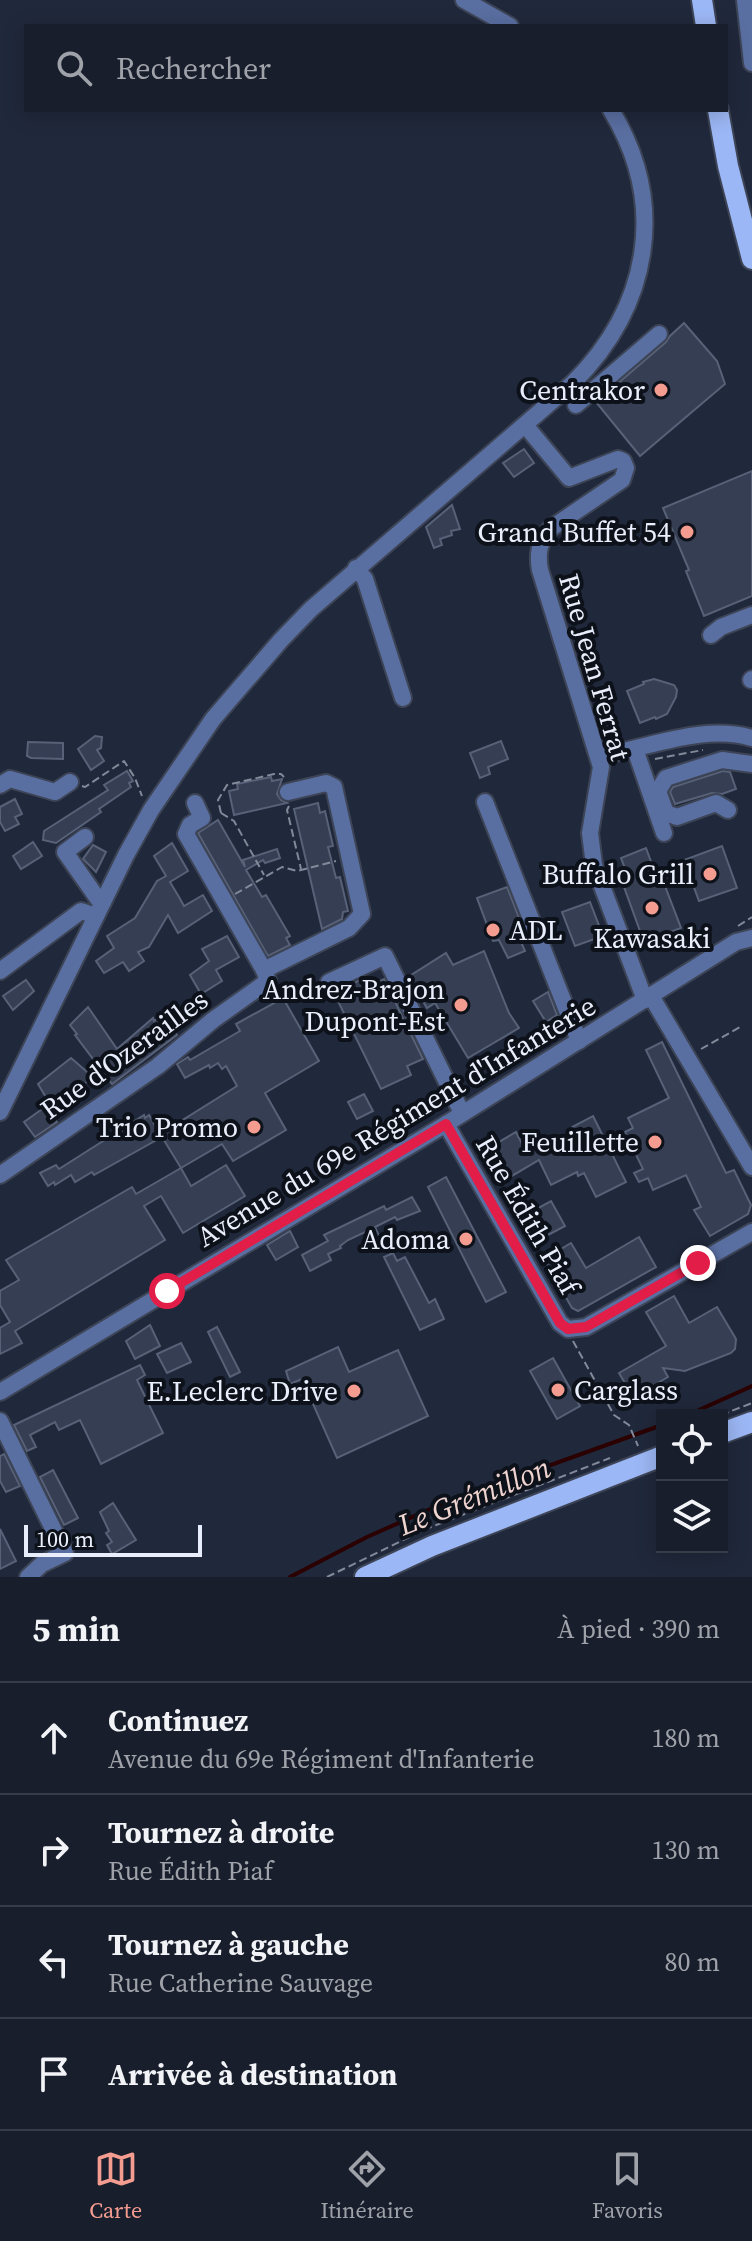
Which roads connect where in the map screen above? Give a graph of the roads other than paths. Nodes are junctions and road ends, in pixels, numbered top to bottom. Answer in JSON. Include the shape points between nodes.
{"nodes":[{"id":1,"x":464,"y":0,"type":"edge"},
{"id":2,"x":702,"y":0,"type":"edge"},
{"id":3,"x":745,"y":0,"type":"edge"},
{"id":4,"x":506,"y":24,"type":"edge"},
{"id":5,"x":706,"y":24,"type":"edge"},
{"id":6,"x":752,"y":63,"type":"edge"},
{"id":7,"x":612,"y":112,"type":"edge"},
{"id":8,"x":718,"y":112,"type":"edge"},
{"id":9,"x":752,"y":259,"type":"edge"},
{"id":10,"x":659,"y":334,"type":"dead end"},
{"id":11,"x":576,"y":405,"type":"dead end"},
{"id":12,"x":525,"y":425,"type":"junction"},
{"id":13,"x":356,"y":568,"type":"junction"},
{"id":14,"x":752,"y":615,"type":"edge"},
{"id":15,"x":711,"y":635,"type":"dead end"},
{"id":16,"x":403,"y":698,"type":"dead end"},
{"id":17,"x":752,"y":738,"type":"edge"},
{"id":18,"x":637,"y":756,"type":"junction"},
{"id":19,"x":600,"y":762,"type":"junction"},
{"id":20,"x":752,"y":764,"type":"edge"},
{"id":21,"x":70,"y":782,"type":"road end"},
{"id":22,"x":0,"y":785,"type":"edge"},
{"id":23,"x":288,"y":792,"type":"road end"},
{"id":24,"x":485,"y":802,"type":"dead end"},
{"id":25,"x":199,"y":809,"type":"road end"},
{"id":26,"x":728,"y":810,"type":"dead end"},
{"id":27,"x":664,"y":833,"type":"dead end"},
{"id":28,"x":85,"y":837,"type":"dead end"},
{"id":29,"x":100,"y":909,"type":"junction"},
{"id":30,"x":752,"y":920,"type":"edge"},
{"id":31,"x":739,"y":937,"type":"edge"},
{"id":32,"x":264,"y":970,"type":"junction"},
{"id":33,"x":0,"y":971,"type":"edge"},
{"id":34,"x":329,"y":982,"type":"dead end"},
{"id":35,"x":648,"y":998,"type":"junction"},
{"id":36,"x":579,"y":1041,"type":"junction"},
{"id":37,"x":1,"y":1108,"type":"edge"},
{"id":38,"x":462,"y":1113,"type":"junction"},
{"id":39,"x":446,"y":1124,"type":"junction"},
{"id":40,"x":752,"y":1167,"type":"edge"},
{"id":41,"x":0,"y":1175,"type":"edge"},
{"id":42,"x":752,"y":1232,"type":"edge"},
{"id":43,"x":0,"y":1392,"type":"edge"},
{"id":44,"x":0,"y":1421,"type":"edge"},
{"id":45,"x":752,"y":1422,"type":"edge"},
{"id":46,"x":728,"y":1431,"type":"edge"},
{"id":47,"x":656,"y":1458,"type":"edge"},
{"id":48,"x":28,"y":1577,"type":"edge"},
{"id":49,"x":365,"y":1577,"type":"edge"}],
"edges":[{"from":1,"to":4,"type":"street"},
{"from":2,"to":5,"type":"main road"},
{"from":3,"to":6,"type":"street"},
{"from":7,"to":12,"type":"street","via":[[640,178],[645,223],[638,275],[605,348]]},
{"from":8,"to":9,"type":"main road"},
{"from":10,"to":11,"type":"street"},
{"from":12,"to":13,"type":"street"},
{"from":12,"to":19,"type":"street","name":"Rue Jean Ferrat","via":[[569,478],[618,459],[626,468],[622,480],[550,529],[539,551],[540,570]]},
{"from":13,"to":16,"type":"street","via":[[365,579]]},
{"from":13,"to":29,"type":"street","via":[[281,640],[189,752],[151,810]]},
{"from":14,"to":15,"type":"street"},
{"from":17,"to":18,"type":"street","via":[[692,736]]},
{"from":18,"to":19,"type":"street"},
{"from":18,"to":27,"type":"street"},
{"from":19,"to":35,"type":"street","name":"Rue Jean Ferrat","via":[[592,855]]},
{"from":20,"to":26,"type":"street","via":[[722,760],[666,778],[658,791],[666,813],[677,817],[716,803]]},
{"from":21,"to":22,"type":"street","via":[[55,792],[10,779]]},
{"from":23,"to":32,"type":"street","via":[[332,784],[362,910],[349,928]]},
{"from":24,"to":36,"type":"street"},
{"from":25,"to":32,"type":"street","via":[[186,834]]},
{"from":28,"to":29,"type":"street","via":[[65,852]]},
{"from":29,"to":33,"type":"street","via":[[81,911]]},
{"from":29,"to":37,"type":"street"},
{"from":30,"to":31,"type":"street","name":"Avenue du 69e Régiment d'Infanterie"},
{"from":31,"to":35,"type":"street","name":"Avenue du 69e Régiment d'Infanterie"},
{"from":32,"to":41,"type":"street","name":"Rue d'Ozerailles","via":[[266,984]]},
{"from":34,"to":38,"type":"street","via":[[385,956]]},
{"from":35,"to":36,"type":"street","name":"Avenue du 69e Régiment d'Infanterie"},
{"from":35,"to":40,"type":"street","name":"Rue Jean Ferrat"},
{"from":36,"to":38,"type":"street","name":"Avenue du 69e Régiment d'Infanterie"},
{"from":38,"to":39,"type":"street","name":"Avenue du 69e Régiment d'Infanterie"},
{"from":39,"to":42,"type":"street","name":"Rue Édith Piaf","via":[[568,1329],[586,1327]]},
{"from":39,"to":43,"type":"street","name":"Avenue du 69e Régiment d'Infanterie"},
{"from":44,"to":48,"type":"street","via":[[65,1553]]},
{"from":45,"to":46,"type":"main road"},
{"from":47,"to":49,"type":"main road"}]}
